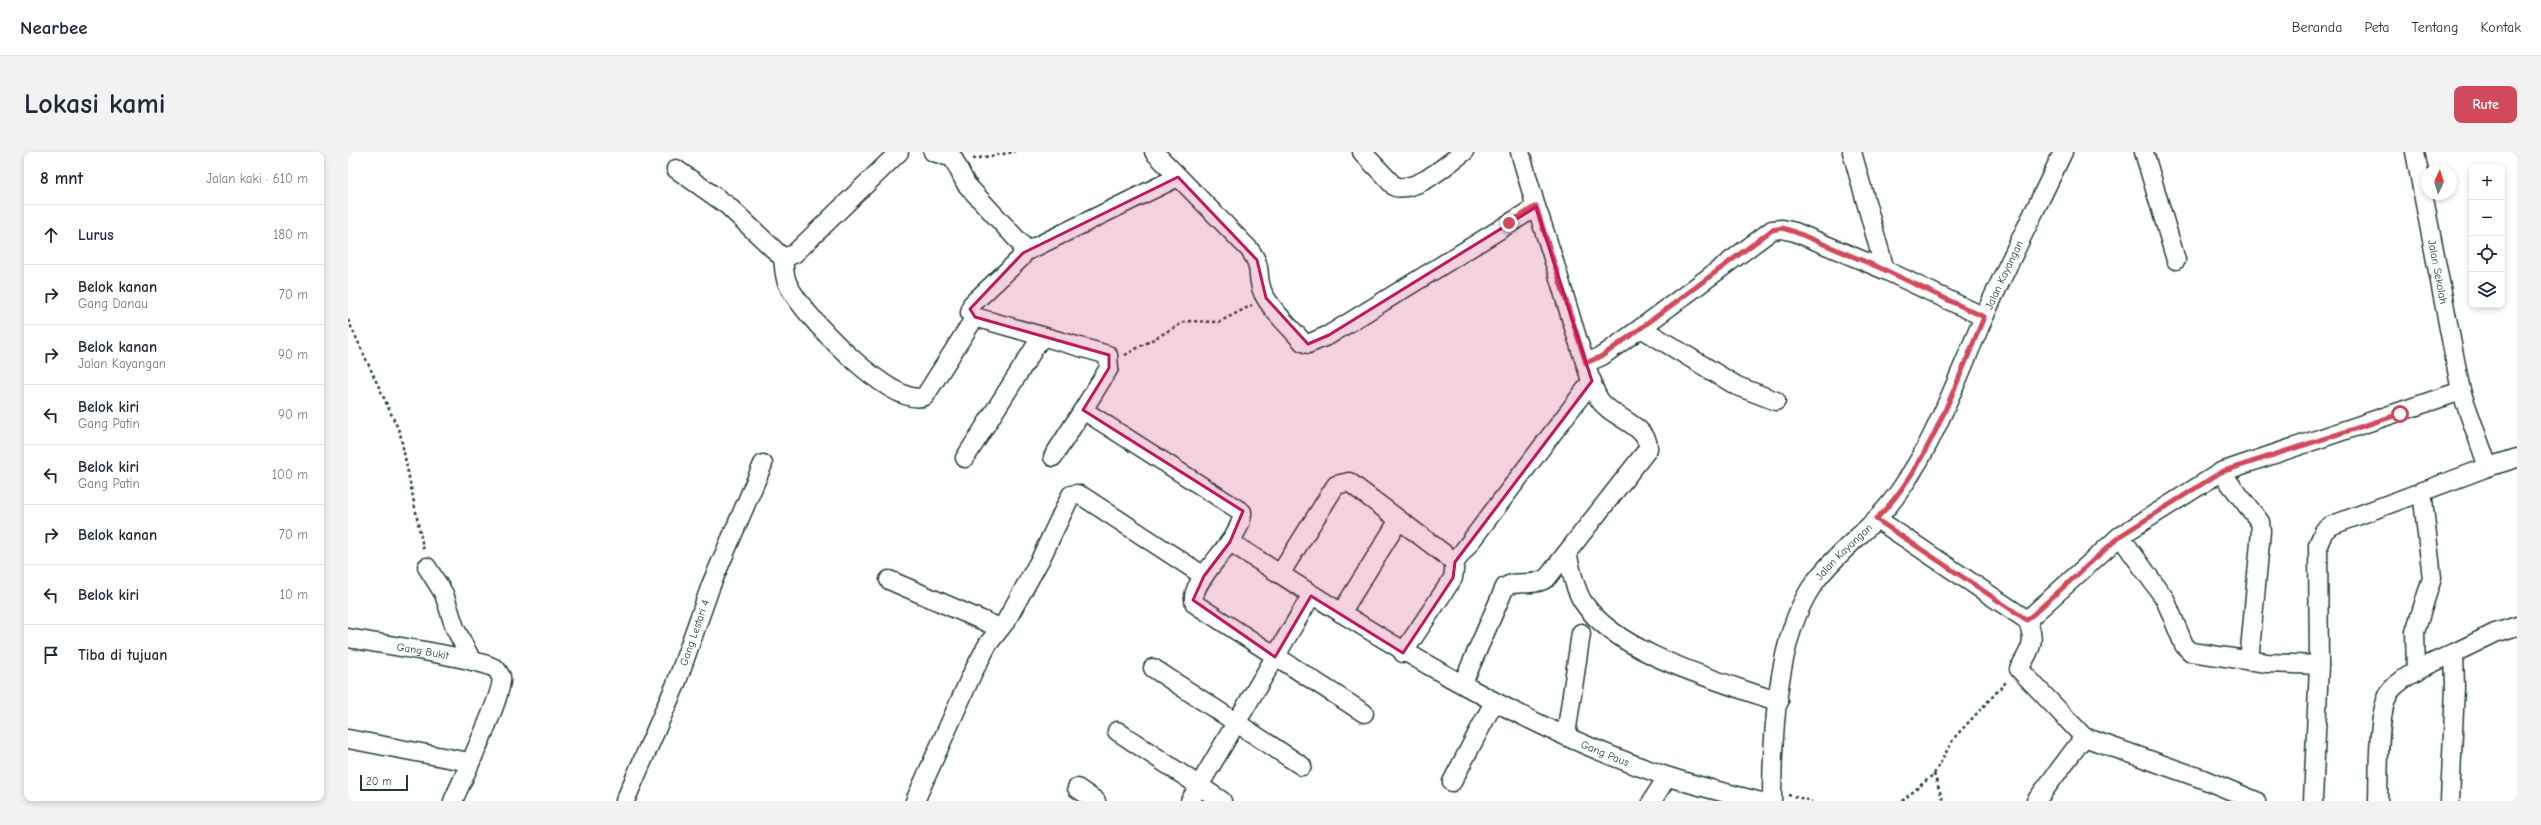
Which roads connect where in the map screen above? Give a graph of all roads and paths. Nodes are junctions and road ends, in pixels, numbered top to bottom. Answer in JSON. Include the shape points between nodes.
{"nodes":[{"id":1,"x":899,"y":152,"type":"edge"},
{"id":2,"x":933,"y":152,"type":"edge"},
{"id":3,"x":1015,"y":152,"type":"edge"},
{"id":4,"x":1154,"y":152,"type":"edge"},
{"id":5,"x":1362,"y":152,"type":"edge"},
{"id":6,"x":1464,"y":152,"type":"edge"},
{"id":7,"x":1520,"y":152,"type":"edge"},
{"id":8,"x":1852,"y":152,"type":"edge"},
{"id":9,"x":2063,"y":152,"type":"edge"},
{"id":10,"x":2144,"y":152,"type":"edge"},
{"id":11,"x":2415,"y":152,"type":"edge"},
{"id":12,"x":953,"y":158,"type":"junction"},
{"id":13,"x":676,"y":169,"type":"dead end"},
{"id":14,"x":1178,"y":177,"type":"junction"},
{"id":15,"x":1536,"y":206,"type":"junction"},
{"id":16,"x":1023,"y":253,"type":"junction"},
{"id":17,"x":783,"y":258,"type":"junction"},
{"id":18,"x":2176,"y":260,"type":"dead end"},
{"id":19,"x":1885,"y":270,"type":"junction"},
{"id":20,"x":1266,"y":298,"type":"junction"},
{"id":21,"x":975,"y":317,"type":"junction"},
{"id":22,"x":1984,"y":317,"type":"junction"},
{"id":23,"x":348,"y":320,"type":"edge"},
{"id":24,"x":1641,"y":328,"type":"junction"},
{"id":25,"x":1042,"y":336,"type":"junction"},
{"id":26,"x":1110,"y":363,"type":"junction"},
{"id":27,"x":1586,"y":363,"type":"junction"},
{"id":28,"x":1592,"y":381,"type":"junction"},
{"id":29,"x":2461,"y":392,"type":"junction"},
{"id":30,"x":1776,"y":401,"type":"dead end"},
{"id":31,"x":1084,"y":410,"type":"junction"},
{"id":32,"x":965,"y":458,"type":"dead end"},
{"id":33,"x":1053,"y":458,"type":"dead end"},
{"id":34,"x":2517,"y":458,"type":"edge"},
{"id":35,"x":762,"y":464,"type":"dead end"},
{"id":36,"x":2488,"y":466,"type":"junction"},
{"id":37,"x":2221,"y":472,"type":"junction"},
{"id":38,"x":2422,"y":491,"type":"junction"},
{"id":39,"x":1876,"y":519,"type":"junction"},
{"id":40,"x":1399,"y":520,"type":"junction"},
{"id":41,"x":2120,"y":536,"type":"junction"},
{"id":42,"x":1230,"y":542,"type":"junction"},
{"id":43,"x":1567,"y":552,"type":"junction"},
{"id":44,"x":1455,"y":562,"type":"junction"},
{"id":45,"x":427,"y":567,"type":"joint"},
{"id":46,"x":1280,"y":574,"type":"junction"},
{"id":47,"x":1204,"y":576,"type":"junction"},
{"id":48,"x":889,"y":580,"type":"dead end"},
{"id":49,"x":1311,"y":596,"type":"junction"},
{"id":50,"x":1341,"y":613,"type":"junction"},
{"id":51,"x":2027,"y":620,"type":"junction"},
{"id":52,"x":2517,"y":626,"type":"edge"},
{"id":53,"x":1000,"y":628,"type":"junction"},
{"id":54,"x":1581,"y":633,"type":"dead end"},
{"id":55,"x":348,"y":638,"type":"edge"},
{"id":56,"x":1403,"y":653,"type":"junction"},
{"id":57,"x":2454,"y":653,"type":"junction"},
{"id":58,"x":1275,"y":657,"type":"junction"},
{"id":59,"x":472,"y":661,"type":"junction"},
{"id":60,"x":2249,"y":661,"type":"junction"},
{"id":61,"x":2320,"y":665,"type":"junction"},
{"id":62,"x":1153,"y":668,"type":"dead end"},
{"id":63,"x":2018,"y":669,"type":"junction"},
{"id":64,"x":2416,"y":672,"type":"junction"},
{"id":65,"x":1463,"y":683,"type":"junction"},
{"id":66,"x":1494,"y":702,"type":"junction"},
{"id":67,"x":1779,"y":702,"type":"junction"},
{"id":68,"x":1364,"y":713,"type":"dead end"},
{"id":69,"x":1237,"y":722,"type":"junction"},
{"id":70,"x":1117,"y":731,"type":"dead end"},
{"id":71,"x":1566,"y":735,"type":"junction"},
{"id":72,"x":2084,"y":737,"type":"junction"},
{"id":73,"x":348,"y":739,"type":"edge"},
{"id":74,"x":469,"y":762,"type":"junction"},
{"id":75,"x":1302,"y":766,"type":"dead end"},
{"id":76,"x":1934,"y":774,"type":"junction"},
{"id":77,"x":1667,"y":777,"type":"junction"},
{"id":78,"x":1452,"y":782,"type":"dead end"},
{"id":79,"x":1199,"y":786,"type":"junction"},
{"id":80,"x":1077,"y":788,"type":"dead end"},
{"id":81,"x":1772,"y":796,"type":"edge"},
{"id":82,"x":2045,"y":798,"type":"edge"},
{"id":83,"x":453,"y":801,"type":"edge"},
{"id":84,"x":625,"y":801,"type":"edge"},
{"id":85,"x":915,"y":801,"type":"edge"},
{"id":86,"x":1096,"y":801,"type":"edge"},
{"id":87,"x":1190,"y":801,"type":"edge"},
{"id":88,"x":1222,"y":801,"type":"edge"},
{"id":89,"x":1652,"y":801,"type":"edge"},
{"id":90,"x":1757,"y":801,"type":"edge"},
{"id":91,"x":1812,"y":801,"type":"edge"},
{"id":92,"x":1902,"y":801,"type":"edge"},
{"id":93,"x":1943,"y":801,"type":"edge"},
{"id":94,"x":2256,"y":801,"type":"edge"},
{"id":95,"x":2313,"y":801,"type":"edge"},
{"id":96,"x":2378,"y":801,"type":"edge"},
{"id":97,"x":2450,"y":801,"type":"edge"}],
"edges":[{"from":1,"to":17,"type":"street","via":[[794,254]]},
{"from":2,"to":12,"type":"street"},
{"from":3,"to":12,"type":"path","via":[[987,159]]},
{"from":4,"to":14,"type":"street"},
{"from":5,"to":6,"type":"street","via":[[1395,187],[1402,188],[1413,186]]},
{"from":7,"to":15,"type":"street"},
{"from":8,"to":19,"type":"street"},
{"from":9,"to":22,"type":"street","name":"Jalan Kayangan"},
{"from":10,"to":18,"type":"street"},
{"from":11,"to":29,"type":"street","name":"Jalan Sekolah"},
{"from":12,"to":16,"type":"street","via":[[966,184],[1023,246]]},
{"from":13,"to":17,"type":"street","via":[[727,205]]},
{"from":14,"to":16,"type":"street"},
{"from":14,"to":20,"type":"street","via":[[1257,260],[1260,283]]},
{"from":15,"to":20,"type":"street","via":[[1312,343],[1303,342]]},
{"from":15,"to":27,"type":"street"},
{"from":16,"to":21,"type":"street","via":[[1021,258],[972,304],[970,313]]},
{"from":17,"to":21,"type":"street","via":[[787,281],[825,334],[861,368],[904,395],[917,399],[928,392]]},
{"from":19,"to":22,"type":"street"},
{"from":19,"to":24,"type":"street","via":[[1795,232],[1782,228],[1772,230]]},
{"from":20,"to":26,"type":"path","via":[[1219,322],[1186,321]]},
{"from":21,"to":25,"type":"street"},
{"from":22,"to":39,"type":"street","name":"Jalan Kayangan","via":[[1942,417],[1902,489]]},
{"from":23,"to":45,"type":"path","via":[[400,433]]},
{"from":24,"to":27,"type":"street","via":[[1602,356]]},
{"from":24,"to":30,"type":"street","via":[[1737,386]]},
{"from":25,"to":26,"type":"street","via":[[1108,355]]},
{"from":25,"to":32,"type":"street"},
{"from":26,"to":31,"type":"street"},
{"from":27,"to":28,"type":"street"},
{"from":28,"to":43,"type":"street","via":[[1598,398],[1607,409],[1640,430],[1648,441],[1648,449]]},
{"from":28,"to":44,"type":"street"},
{"from":29,"to":36,"type":"street","name":"Jalan Sekolah"},
{"from":29,"to":37,"type":"street"},
{"from":31,"to":33,"type":"street"},
{"from":31,"to":42,"type":"street","via":[[1240,509],[1242,519]]},
{"from":34,"to":36,"type":"street"},
{"from":35,"to":84,"type":"street","name":"Gang Lestari 4","via":[[711,585],[676,684]]},
{"from":36,"to":38,"type":"street"},
{"from":37,"to":41,"type":"street"},
{"from":37,"to":60,"type":"street","via":[[2260,522]]},
{"from":38,"to":61,"type":"street","via":[[2330,526],[2324,531],[2318,545]]},
{"from":38,"to":64,"type":"street","via":[[2432,578],[2415,632]]},
{"from":39,"to":51,"type":"street"},
{"from":39,"to":67,"type":"street","name":"Jalan Kayangan","via":[[1830,564],[1802,601],[1788,642]]},
{"from":40,"to":44,"type":"street"},
{"from":40,"to":46,"type":"street","via":[[1349,482],[1340,483]]},
{"from":40,"to":50,"type":"street"},
{"from":41,"to":51,"type":"street"},
{"from":41,"to":60,"type":"street","via":[[2165,599],[2187,649],[2197,654]]},
{"from":42,"to":46,"type":"street","name":"Gang Paus"},
{"from":42,"to":47,"type":"street"},
{"from":43,"to":65,"type":"street","via":[[1539,583],[1514,583],[1505,587]]},
{"from":43,"to":67,"type":"street","via":[[1582,600],[1602,624],[1647,652]]},
{"from":44,"to":56,"type":"street","via":[[1453,578]]},
{"from":45,"to":59,"type":"street","via":[[444,594],[455,628]]},
{"from":46,"to":49,"type":"street","name":"Gang Paus"},
{"from":47,"to":53,"type":"street","via":[[1082,496],[1074,494],[1071,495],[1041,558]]},
{"from":47,"to":58,"type":"street","via":[[1194,596],[1195,604]]},
{"from":48,"to":53,"type":"street"},
{"from":49,"to":50,"type":"street","name":"Gang Paus"},
{"from":49,"to":58,"type":"street"},
{"from":50,"to":56,"type":"street","name":"Gang Paus"},
{"from":51,"to":63,"type":"street","via":[[2033,637],[2029,651]]},
{"from":52,"to":57,"type":"street","via":[[2495,633]]},
{"from":53,"to":85,"type":"street","via":[[972,674]]},
{"from":54,"to":71,"type":"street"},
{"from":55,"to":59,"type":"street","name":"Gang Bukit"},
{"from":56,"to":65,"type":"street","name":"Gang Paus"},
{"from":57,"to":64,"type":"street"},
{"from":57,"to":97,"type":"street"},
{"from":58,"to":68,"type":"street"},
{"from":58,"to":69,"type":"street"},
{"from":59,"to":74,"type":"street","name":"Gang Bukit","via":[[497,670],[501,684]]},
{"from":60,"to":61,"type":"street","via":[[2293,666]]},
{"from":61,"to":95,"type":"street"},
{"from":62,"to":69,"type":"street"},
{"from":63,"to":72,"type":"street"},
{"from":63,"to":76,"type":"path","via":[[1954,738]]},
{"from":64,"to":96,"type":"street","via":[[2392,688],[2384,702]]},
{"from":65,"to":66,"type":"street","name":"Gang Paus"},
{"from":66,"to":71,"type":"street","name":"Gang Paus"},
{"from":66,"to":78,"type":"street"},
{"from":67,"to":81,"type":"street","name":"Jalan Kayangan"},
{"from":69,"to":75,"type":"street"},
{"from":69,"to":79,"type":"street"},
{"from":70,"to":79,"type":"street"},
{"from":71,"to":77,"type":"street","name":"Gang Paus"},
{"from":72,"to":82,"type":"street"},
{"from":72,"to":94,"type":"street"},
{"from":73,"to":74,"type":"street"},
{"from":74,"to":83,"type":"street"},
{"from":76,"to":92,"type":"path"},
{"from":76,"to":93,"type":"path"},
{"from":77,"to":89,"type":"street"},
{"from":77,"to":90,"type":"street","name":"Gang Paus"},
{"from":79,"to":87,"type":"street"},
{"from":79,"to":88,"type":"street"},
{"from":80,"to":86,"type":"street"},
{"from":81,"to":91,"type":"path"}]}
